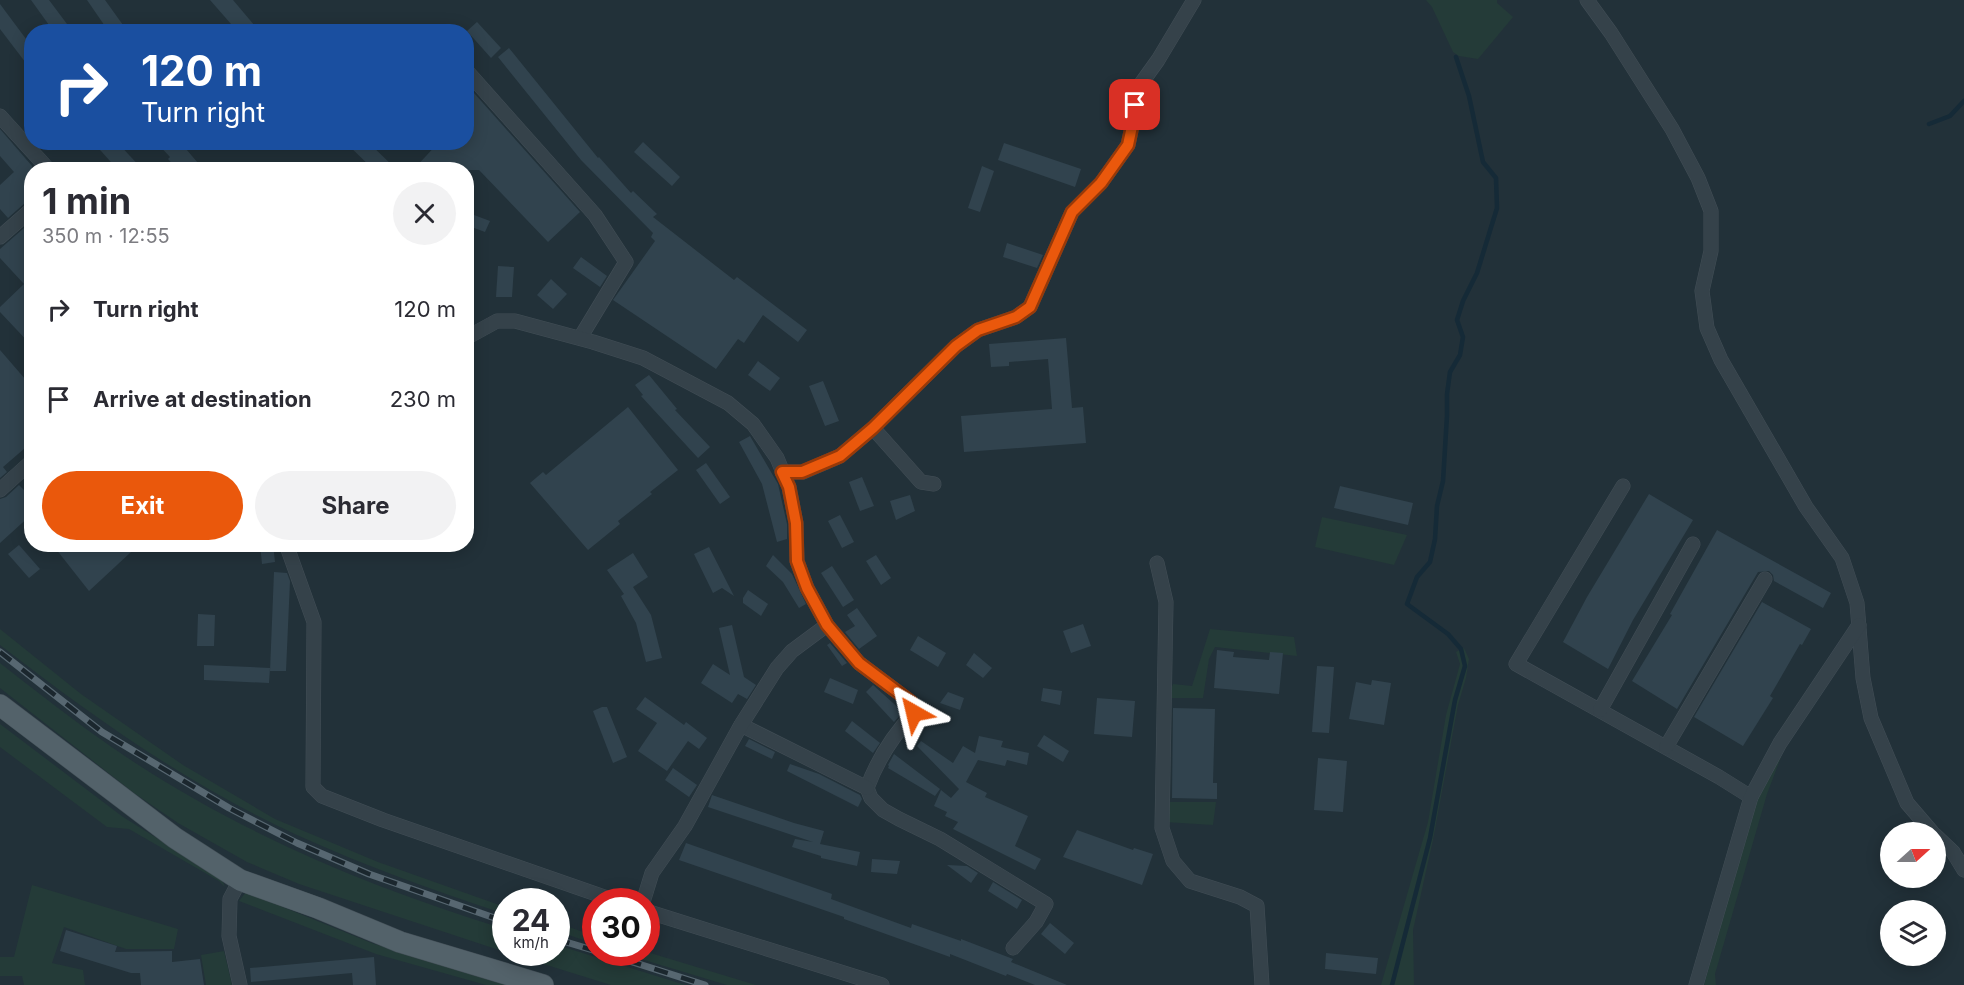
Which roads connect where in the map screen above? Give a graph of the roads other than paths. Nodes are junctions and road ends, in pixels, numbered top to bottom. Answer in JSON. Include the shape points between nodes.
{"nodes":[{"id":1,"x":1194,"y":0,"type":"edge"},
{"id":2,"x":1587,"y":0,"type":"edge"},
{"id":3,"x":474,"y":79,"type":"edge"},
{"id":4,"x":0,"y":116,"type":"edge"},
{"id":5,"x":24,"y":142,"type":"edge"},
{"id":6,"x":31,"y":150,"type":"edge"},
{"id":7,"x":42,"y":162,"type":"edge"},
{"id":8,"x":24,"y":216,"type":"edge"},
{"id":9,"x":0,"y":237,"type":"edge"},
{"id":10,"x":474,"y":334,"type":"edge"},
{"id":11,"x":580,"y":338,"type":"junction"},
{"id":12,"x":873,"y":428,"type":"junction"},
{"id":13,"x":24,"y":468,"type":"edge"},
{"id":14,"x":782,"y":472,"type":"junction"},
{"id":15,"x":934,"y":484,"type":"dead end"},
{"id":16,"x":1623,"y":486,"type":"dead end"},
{"id":17,"x":0,"y":490,"type":"edge"},
{"id":18,"x":1694,"y":544,"type":"dead end"},
{"id":19,"x":289,"y":552,"type":"edge"},
{"id":20,"x":1156,"y":563,"type":"dead end"},
{"id":21,"x":1766,"y":579,"type":"dead end"},
{"id":22,"x":827,"y":625,"type":"junction"},
{"id":23,"x":1859,"y":626,"type":"junction"},
{"id":24,"x":0,"y":705,"type":"edge"},
{"id":25,"x":1600,"y":710,"type":"junction"},
{"id":26,"x":741,"y":725,"type":"junction"},
{"id":27,"x":1666,"y":747,"type":"junction"},
{"id":28,"x":867,"y":788,"type":"junction"},
{"id":29,"x":1751,"y":797,"type":"junction"},
{"id":30,"x":1924,"y":822,"type":"edge"},
{"id":31,"x":1946,"y":845,"type":"edge"},
{"id":32,"x":1964,"y":870,"type":"edge"},
{"id":33,"x":240,"y":880,"type":"junction"},
{"id":34,"x":647,"y":888,"type":"edge"},
{"id":35,"x":582,"y":889,"type":"edge"},
{"id":36,"x":660,"y":915,"type":"edge"},
{"id":37,"x":1014,"y":948,"type":"dead end"},
{"id":38,"x":240,"y":985,"type":"edge"},
{"id":39,"x":543,"y":985,"type":"edge"},
{"id":40,"x":882,"y":985,"type":"edge"},
{"id":41,"x":1262,"y":985,"type":"edge"},
{"id":42,"x":1696,"y":985,"type":"edge"}],
"edges":[{"from":1,"to":12,"type":"street","via":[[1135,92],[1128,145],[1101,183],[1072,212],[1030,307],[1016,317],[978,330],[956,346]]},
{"from":2,"to":23,"type":"street","via":[[1660,110],[1698,178],[1711,211],[1711,251],[1702,291],[1707,328],[1721,360],[1806,507],[1842,558],[1857,603]]},
{"from":3,"to":11,"type":"street","via":[[596,215],[626,262]]},
{"from":4,"to":5,"type":"street"},
{"from":6,"to":7,"type":"street"},
{"from":8,"to":9,"type":"street"},
{"from":10,"to":11,"type":"street","via":[[497,321],[515,321]]},
{"from":11,"to":14,"type":"street","via":[[643,358],[728,403],[753,424]]},
{"from":12,"to":14,"type":"street","via":[[840,456],[802,472]]},
{"from":12,"to":15,"type":"street","via":[[921,482]]},
{"from":13,"to":17,"type":"street"},
{"from":14,"to":22,"type":"street","via":[[796,523],[797,561]]},
{"from":16,"to":25,"type":"street","via":[[1516,664]]},
{"from":18,"to":25,"type":"street"},
{"from":19,"to":35,"type":"street","via":[[314,622],[313,787],[322,796],[383,820]]},
{"from":20,"to":41,"type":"street","via":[[1166,602],[1162,828],[1173,861],[1190,881],[1257,906]]},
{"from":21,"to":27,"type":"street"},
{"from":22,"to":26,"type":"street","via":[[792,651],[777,668]]},
{"from":22,"to":28,"type":"street","via":[[859,663],[911,702],[914,713],[901,727]]},
{"from":23,"to":29,"type":"street","via":[[1780,743]]},
{"from":23,"to":30,"type":"street","via":[[1871,717],[1907,803]]},
{"from":24,"to":33,"type":"main road","via":[[175,838]]},
{"from":25,"to":27,"type":"street"},
{"from":26,"to":28,"type":"street"},
{"from":26,"to":34,"type":"street","via":[[685,826],[651,873]]},
{"from":27,"to":29,"type":"street"},
{"from":28,"to":37,"type":"street","via":[[883,810],[940,839],[1046,904]]},
{"from":29,"to":42,"type":"street"},
{"from":31,"to":32,"type":"street"},
{"from":33,"to":38,"type":"street","via":[[230,899],[229,936]]},
{"from":33,"to":39,"type":"main road","via":[[400,942]]},
{"from":36,"to":40,"type":"street"}]}
